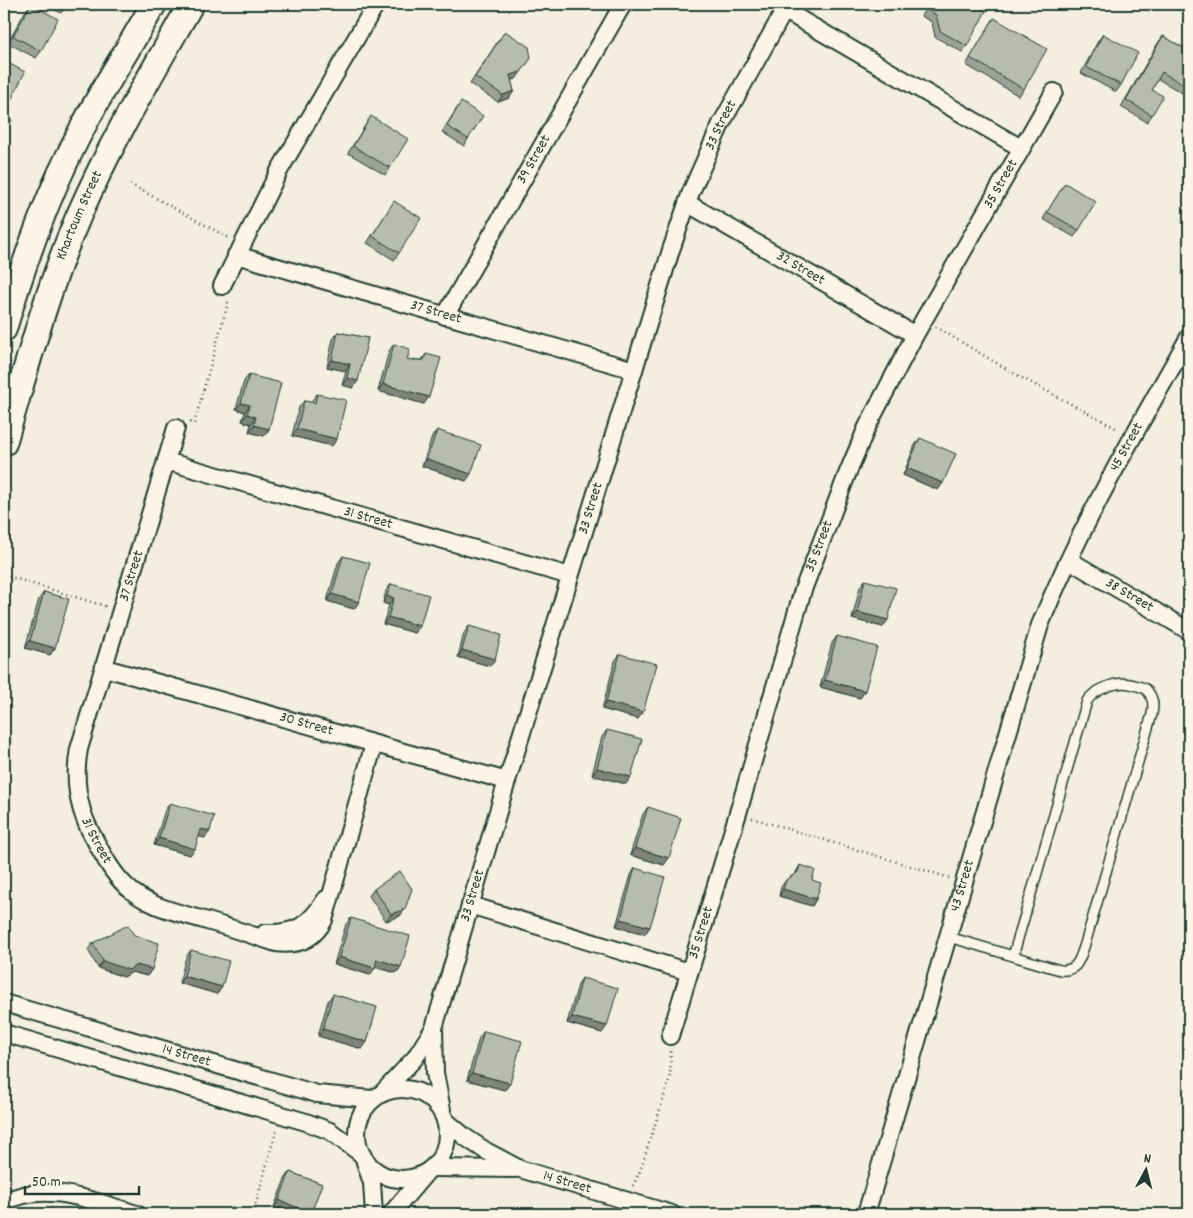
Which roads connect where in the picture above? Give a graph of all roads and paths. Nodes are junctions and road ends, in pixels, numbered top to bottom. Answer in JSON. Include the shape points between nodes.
{"nodes":[{"id":1,"x":154,"y":4,"type":"edge"},
{"id":2,"x":191,"y":4,"type":"edge"},
{"id":3,"x":376,"y":4,"type":"edge"},
{"id":4,"x":623,"y":4,"type":"edge"},
{"id":5,"x":786,"y":7,"type":"edge"},
{"id":6,"x":1054,"y":92,"type":"dead end"},
{"id":7,"x":1022,"y":148,"type":"junction"},
{"id":8,"x":130,"y":184,"type":"dead end"},
{"id":9,"x":686,"y":203,"type":"junction"},
{"id":10,"x":239,"y":250,"type":"junction"},
{"id":11,"x":223,"y":291,"type":"joint"},
{"id":12,"x":445,"y":316,"type":"junction"},
{"id":13,"x":924,"y":320,"type":"junction"},
{"id":14,"x":4,"y":329,"type":"edge"},
{"id":15,"x":915,"y":335,"type":"junction"},
{"id":16,"x":1189,"y":337,"type":"edge"},
{"id":17,"x":634,"y":370,"type":"junction"},
{"id":18,"x":181,"y":425,"type":"joint"},
{"id":19,"x":1133,"y":437,"type":"junction"},
{"id":20,"x":4,"y":443,"type":"edge"},
{"id":21,"x":166,"y":460,"type":"junction"},
{"id":22,"x":1069,"y":560,"type":"junction"},
{"id":23,"x":4,"y":576,"type":"edge"},
{"id":24,"x":570,"y":576,"type":"junction"},
{"id":25,"x":121,"y":611,"type":"junction"},
{"id":26,"x":1189,"y":631,"type":"edge"},
{"id":27,"x":105,"y":668,"type":"junction"},
{"id":28,"x":374,"y":744,"type":"junction"},
{"id":29,"x":506,"y":781,"type":"junction"},
{"id":30,"x":738,"y":814,"type":"junction"},
{"id":31,"x":965,"y":882,"type":"junction"},
{"id":32,"x":470,"y":905,"type":"junction"},
{"id":33,"x":949,"y":937,"type":"junction"},
{"id":34,"x":1013,"y":956,"type":"junction"},
{"id":35,"x":689,"y":972,"type":"junction"},
{"id":36,"x":4,"y":1003,"type":"edge"},
{"id":37,"x":434,"y":1028,"type":"junction"},
{"id":38,"x":4,"y":1033,"type":"edge"},
{"id":39,"x":670,"y":1036,"type":"joint"},
{"id":40,"x":378,"y":1096,"type":"junction"},
{"id":41,"x":280,"y":1114,"type":"junction"},
{"id":42,"x":444,"y":1116,"type":"junction"},
{"id":43,"x":362,"y":1156,"type":"junction"},
{"id":44,"x":520,"y":1169,"type":"junction"},
{"id":45,"x":429,"y":1170,"type":"junction"},
{"id":46,"x":628,"y":1201,"type":"junction"},
{"id":47,"x":4,"y":1202,"type":"edge"},
{"id":48,"x":137,"y":1214,"type":"edge"},
{"id":49,"x":253,"y":1214,"type":"edge"},
{"id":50,"x":374,"y":1214,"type":"edge"},
{"id":51,"x":391,"y":1214,"type":"edge"},
{"id":52,"x":672,"y":1214,"type":"edge"},
{"id":53,"x":866,"y":1214,"type":"edge"}],
"edges":[{"from":1,"to":14,"type":"main road","via":[[66,160],[34,236]]},
{"from":2,"to":20,"type":"main road","name":"Khartoum Street","via":[[114,140],[78,216],[51,288]]},
{"from":3,"to":10,"type":"street","via":[[299,134]]},
{"from":4,"to":12,"type":"street","name":"39 Street"},
{"from":5,"to":7,"type":"street","name":"35 Street"},
{"from":5,"to":9,"type":"street","name":"33 Street","via":[[720,124]]},
{"from":6,"to":7,"type":"street","name":"35 Street"},
{"from":7,"to":13,"type":"street","name":"35 Street"},
{"from":8,"to":10,"type":"path"},
{"from":9,"to":15,"type":"street","name":"32 Street"},
{"from":9,"to":17,"type":"street","name":"33 Street"},
{"from":10,"to":11,"type":"street"},
{"from":10,"to":12,"type":"street","name":"37 Street"},
{"from":11,"to":18,"type":"path","via":[[229,298],[194,424]]},
{"from":12,"to":17,"type":"street","name":"37 Street"},
{"from":13,"to":15,"type":"street","name":"35 Street"},
{"from":13,"to":19,"type":"path","via":[[1015,374]]},
{"from":15,"to":30,"type":"street","name":"35 Street","via":[[867,427],[816,553]]},
{"from":16,"to":19,"type":"street","name":"45 Street"},
{"from":17,"to":24,"type":"street","name":"33 Street"},
{"from":18,"to":21,"type":"street","name":"37 Street"},
{"from":19,"to":22,"type":"street","name":"45 Street","via":[[1094,505]]},
{"from":21,"to":24,"type":"street","name":"31 Street"},
{"from":21,"to":25,"type":"street","name":"37 Street"},
{"from":22,"to":26,"type":"street","name":"38 Street"},
{"from":22,"to":31,"type":"street","name":"43 Street","via":[[1031,652]]},
{"from":23,"to":25,"type":"path"},
{"from":24,"to":29,"type":"street","name":"33 Street"},
{"from":25,"to":27,"type":"street","name":"37 Street"},
{"from":27,"to":28,"type":"street","name":"30 Street"},
{"from":27,"to":28,"type":"street","name":"31 Street","via":[[77,760],[78,798],[86,826],[111,868],[135,894],[156,906],[243,932],[292,932],[313,917],[324,903],[333,886]]},
{"from":28,"to":29,"type":"street","name":"30 Street"},
{"from":29,"to":32,"type":"street","name":"33 Street"},
{"from":30,"to":31,"type":"path"},
{"from":30,"to":35,"type":"street","name":"35 Street"},
{"from":31,"to":33,"type":"street","name":"43 Street"},
{"from":32,"to":35,"type":"street","name":"35 Street"},
{"from":32,"to":37,"type":"street","name":"33 Street"},
{"from":33,"to":34,"type":"lane"},
{"from":33,"to":53,"type":"street","name":"43 Street"},
{"from":34,"to":34,"type":"lane","via":[[1090,696],[1103,688],[1128,683],[1146,689],[1154,706],[1079,962],[1064,971]]},
{"from":35,"to":39,"type":"street","name":"35 Street"},
{"from":36,"to":40,"type":"street","name":"14 Street","via":[[317,1094]]},
{"from":37,"to":40,"type":"street","name":"33 Street","via":[[415,1058]]},
{"from":37,"to":42,"type":"street","name":"33 Street","via":[[435,1072]]},
{"from":38,"to":41,"type":"street","name":"14 Street"},
{"from":39,"to":46,"type":"path","via":[[670,1078]]},
{"from":40,"to":42,"type":"street","via":[[396,1088],[410,1089],[434,1101]]},
{"from":40,"to":43,"type":"street","via":[[364,1108],[358,1119],[356,1142]]},
{"from":41,"to":43,"type":"street","name":"14 Street","via":[[330,1131]]},
{"from":41,"to":49,"type":"path"},
{"from":42,"to":44,"type":"street","name":"14 Street","via":[[466,1137]]},
{"from":42,"to":45,"type":"street","via":[[448,1133],[446,1146],[441,1158]]},
{"from":43,"to":45,"type":"street","via":[[374,1170],[399,1179],[412,1178]]},
{"from":43,"to":50,"type":"street","via":[[372,1183]]},
{"from":44,"to":45,"type":"street","name":"14 Street"},
{"from":44,"to":46,"type":"street","name":"14 Street"},
{"from":45,"to":51,"type":"street"},
{"from":46,"to":52,"type":"street","name":"14 Street"},
{"from":47,"to":48,"type":"street","via":[[22,1195],[55,1193]]}]}
